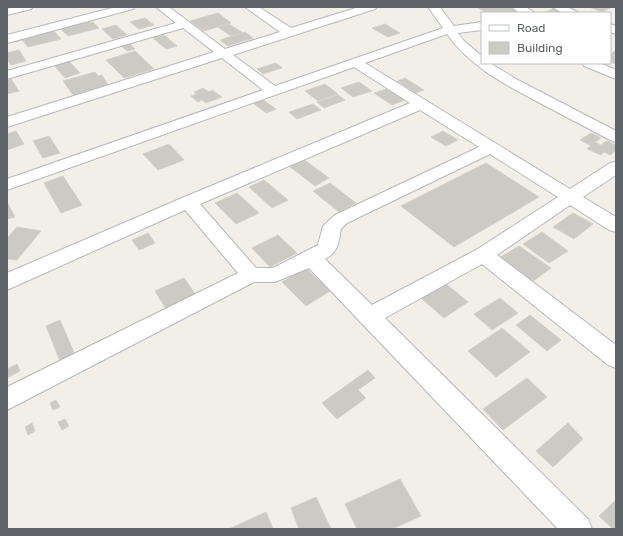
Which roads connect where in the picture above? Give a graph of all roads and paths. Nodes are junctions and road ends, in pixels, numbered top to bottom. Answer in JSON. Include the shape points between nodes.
{"nodes":[{"id":1,"x":27,"y":7,"type":"edge"},
{"id":2,"x":129,"y":7,"type":"edge"},
{"id":3,"x":162,"y":7,"type":"edge"},
{"id":4,"x":251,"y":7,"type":"edge"},
{"id":5,"x":371,"y":7,"type":"edge"},
{"id":6,"x":434,"y":7,"type":"edge"},
{"id":7,"x":517,"y":7,"type":"edge"},
{"id":8,"x":558,"y":7,"type":"edge"},
{"id":9,"x":352,"y":10,"type":"edge"},
{"id":10,"x":533,"y":11,"type":"edge"},
{"id":11,"x":7,"y":12,"type":"edge"},
{"id":12,"x":570,"y":12,"type":"edge"},
{"id":13,"x":185,"y":24,"type":"junction"},
{"id":14,"x":481,"y":26,"type":"edge"},
{"id":15,"x":450,"y":31,"type":"junction"},
{"id":16,"x":290,"y":33,"type":"junction"},
{"id":17,"x":7,"y":39,"type":"edge"},
{"id":18,"x":224,"y":54,"type":"junction"},
{"id":19,"x":355,"y":62,"type":"junction"},
{"id":20,"x":481,"y":62,"type":"edge"},
{"id":21,"x":483,"y":64,"type":"edge"},
{"id":22,"x":591,"y":64,"type":"edge"},
{"id":23,"x":7,"y":75,"type":"edge"},
{"id":24,"x":616,"y":75,"type":"edge"},
{"id":25,"x":273,"y":92,"type":"junction"},
{"id":26,"x":421,"y":104,"type":"junction"},
{"id":27,"x":7,"y":122,"type":"edge"},
{"id":28,"x":616,"y":137,"type":"edge"},
{"id":29,"x":490,"y":147,"type":"junction"},
{"id":30,"x":616,"y":167,"type":"edge"},
{"id":31,"x":7,"y":185,"type":"edge"},
{"id":32,"x":571,"y":198,"type":"junction"},
{"id":33,"x":188,"y":202,"type":"junction"},
{"id":34,"x":616,"y":226,"type":"edge"},
{"id":35,"x":483,"y":254,"type":"junction"},
{"id":36,"x":312,"y":258,"type":"junction"},
{"id":37,"x":251,"y":275,"type":"junction"},
{"id":38,"x":7,"y":282,"type":"edge"},
{"id":39,"x":369,"y":317,"type":"junction"},
{"id":40,"x":616,"y":358,"type":"edge"},
{"id":41,"x":7,"y":399,"type":"edge"},
{"id":42,"x":578,"y":529,"type":"edge"}],
"edges":[{"from":1,"to":11,"type":"street"},
{"from":2,"to":17,"type":"street"},
{"from":3,"to":13,"type":"street"},
{"from":4,"to":16,"type":"street"},
{"from":5,"to":9,"type":"street"},
{"from":6,"to":15,"type":"street"},
{"from":7,"to":10,"type":"street"},
{"from":8,"to":12,"type":"street"},
{"from":9,"to":16,"type":"street"},
{"from":13,"to":18,"type":"street"},
{"from":13,"to":23,"type":"street"},
{"from":14,"to":15,"type":"street"},
{"from":15,"to":19,"type":"street","via":[[434,34]]},
{"from":15,"to":20,"type":"street","via":[[460,44]]},
{"from":16,"to":18,"type":"street"},
{"from":18,"to":25,"type":"street"},
{"from":18,"to":27,"type":"street"},
{"from":19,"to":25,"type":"street"},
{"from":19,"to":26,"type":"street"},
{"from":21,"to":28,"type":"street","via":[[511,82]]},
{"from":22,"to":24,"type":"street"},
{"from":25,"to":31,"type":"street"},
{"from":26,"to":29,"type":"street"},
{"from":26,"to":33,"type":"street"},
{"from":29,"to":32,"type":"street"},
{"from":29,"to":36,"type":"street","via":[[341,219],[332,226],[327,249]]},
{"from":30,"to":32,"type":"street"},
{"from":32,"to":34,"type":"street"},
{"from":32,"to":35,"type":"street"},
{"from":33,"to":37,"type":"street"},
{"from":33,"to":38,"type":"street"},
{"from":35,"to":39,"type":"street"},
{"from":35,"to":40,"type":"street"},
{"from":36,"to":37,"type":"street","via":[[275,275]]},
{"from":36,"to":39,"type":"street"},
{"from":37,"to":41,"type":"street"},
{"from":39,"to":42,"type":"street"}]}
